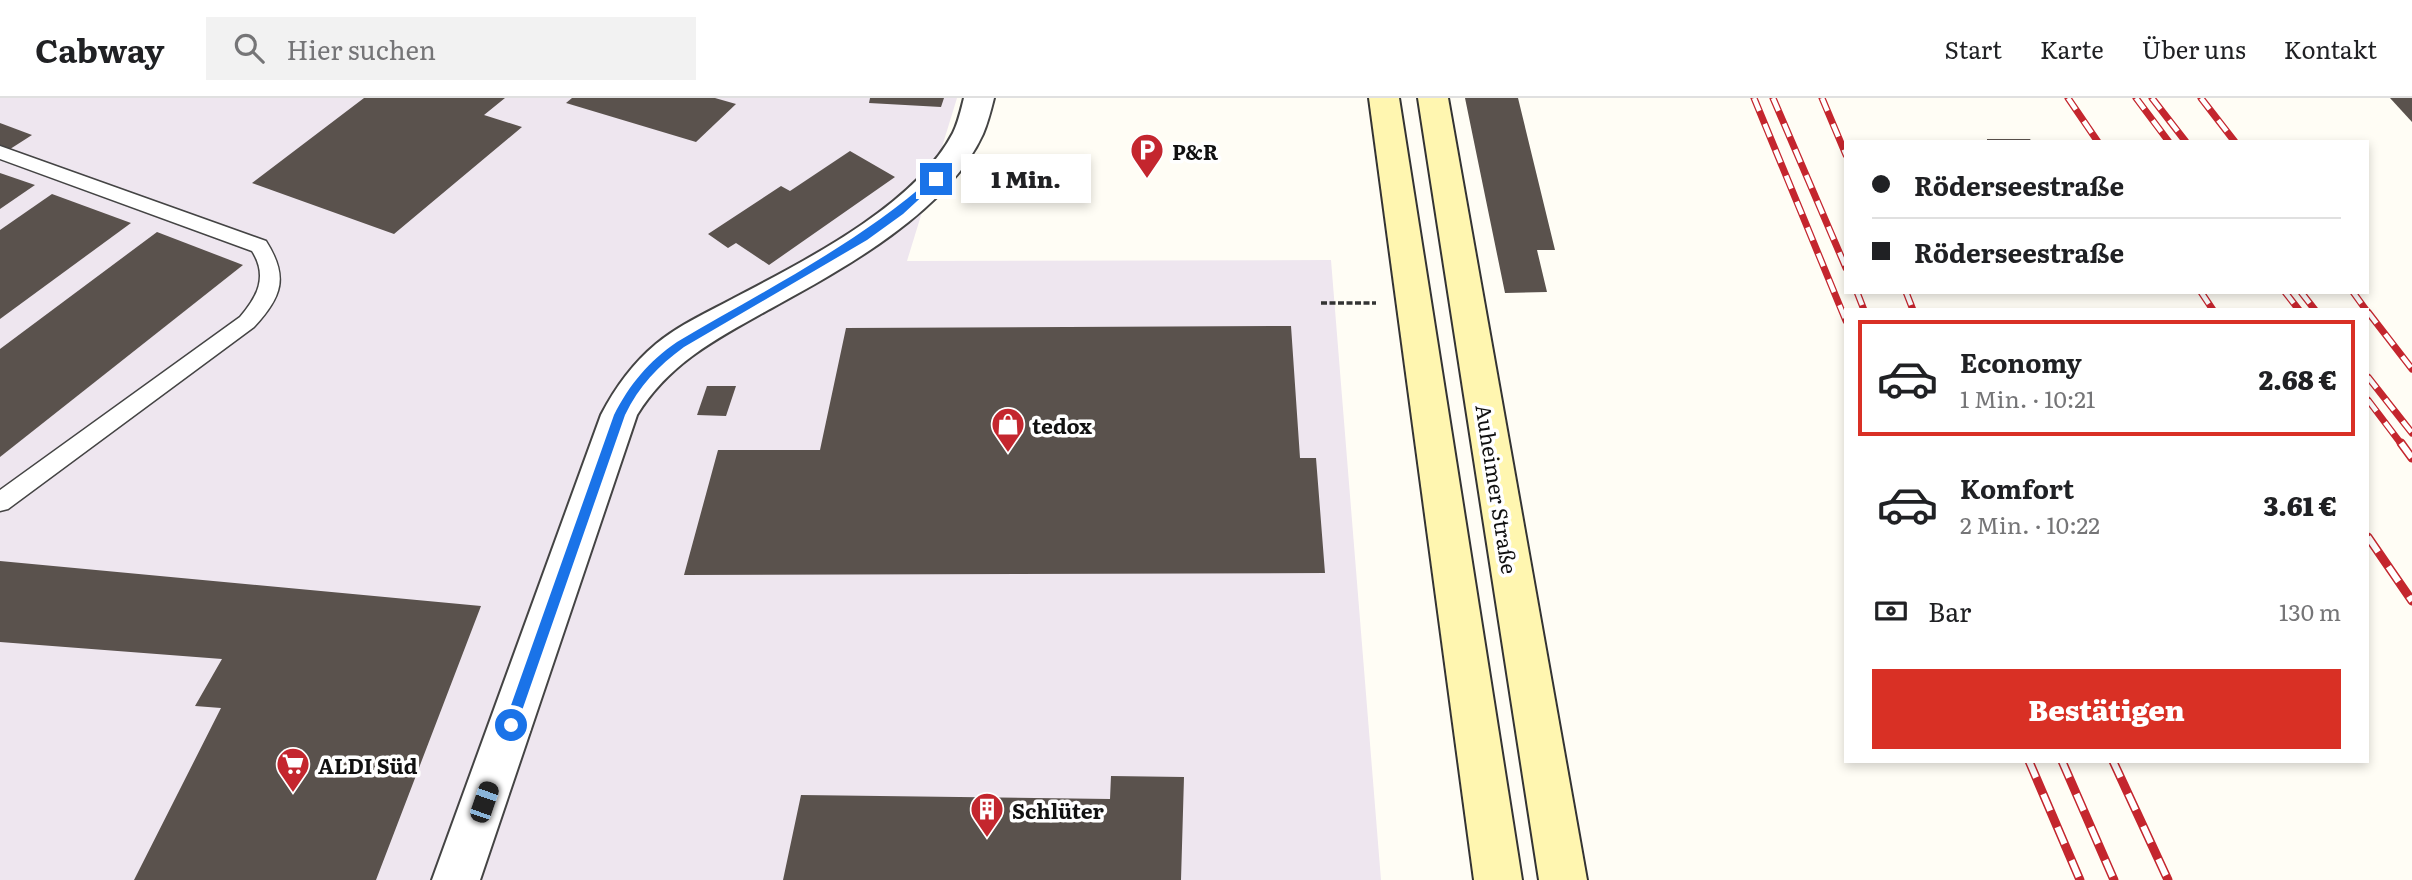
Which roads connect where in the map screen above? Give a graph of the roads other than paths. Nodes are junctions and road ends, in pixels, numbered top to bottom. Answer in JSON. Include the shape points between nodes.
{"nodes":[{"id":1,"x":979,"y":98,"type":"edge"},
{"id":2,"x":1384,"y":98,"type":"edge"},
{"id":3,"x":1433,"y":98,"type":"edge"},
{"id":4,"x":0,"y":152,"type":"edge"},
{"id":5,"x":0,"y":502,"type":"edge"},
{"id":6,"x":456,"y":880,"type":"edge"},
{"id":7,"x":1498,"y":880,"type":"edge"},
{"id":8,"x":1563,"y":880,"type":"edge"}],
"edges":[{"from":1,"to":6,"type":"street","via":[[967,135],[950,160],[900,211],[820,265],[680,344],[632,390]]},
{"from":2,"to":7,"type":"main road"},
{"from":3,"to":8,"type":"main road","name":"Auheimer Straße"},
{"from":4,"to":5,"type":"lane","via":[[259,246],[271,270],[265,304],[247,322]]}]}
